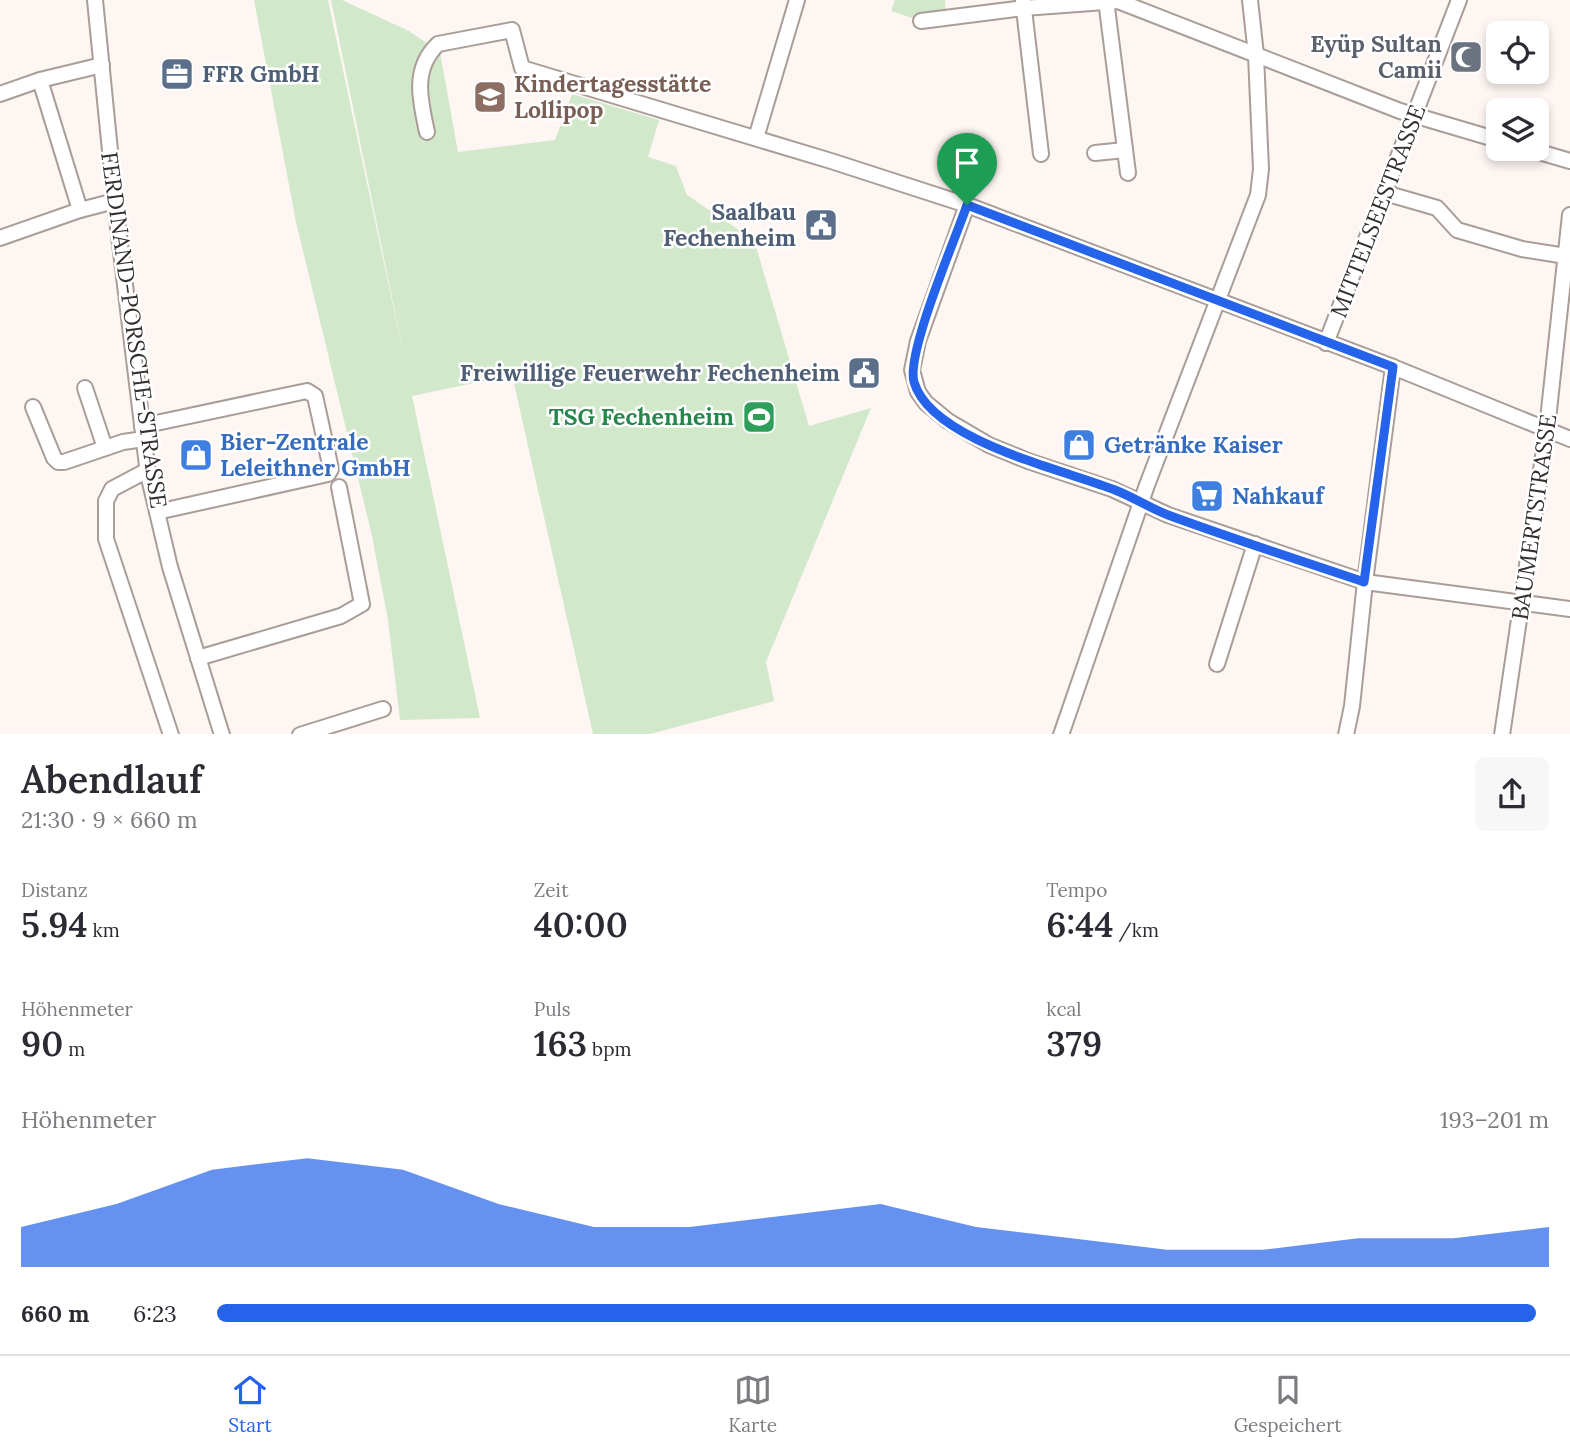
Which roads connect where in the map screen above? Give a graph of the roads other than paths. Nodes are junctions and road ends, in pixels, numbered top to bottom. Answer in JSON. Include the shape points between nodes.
{"nodes":[{"id":1,"x":95,"y":0,"type":"edge"},
{"id":2,"x":797,"y":0,"type":"edge"},
{"id":3,"x":1106,"y":0,"type":"edge"},
{"id":4,"x":1250,"y":0,"type":"edge"},
{"id":5,"x":1459,"y":0,"type":"edge"},
{"id":6,"x":1023,"y":4,"type":"edge"},
{"id":7,"x":921,"y":20,"type":"dead end"},
{"id":8,"x":1256,"y":55,"type":"junction"},
{"id":9,"x":102,"y":65,"type":"junction"},
{"id":10,"x":40,"y":80,"type":"junction"},
{"id":11,"x":0,"y":94,"type":"edge"},
{"id":12,"x":1415,"y":115,"type":"junction"},
{"id":13,"x":427,"y":132,"type":"dead end"},
{"id":14,"x":1486,"y":136,"type":"edge"},
{"id":15,"x":755,"y":138,"type":"junction"},
{"id":16,"x":1125,"y":150,"type":"junction"},
{"id":17,"x":1095,"y":153,"type":"dead end"},
{"id":18,"x":1041,"y":154,"type":"dead end"},
{"id":19,"x":1549,"y":155,"type":"edge"},
{"id":20,"x":1570,"y":161,"type":"edge"},
{"id":21,"x":1128,"y":173,"type":"dead end"},
{"id":22,"x":1385,"y":193,"type":"junction"},
{"id":23,"x":115,"y":201,"type":"junction"},
{"id":24,"x":967,"y":205,"type":"junction"},
{"id":25,"x":80,"y":210,"type":"junction"},
{"id":26,"x":1570,"y":215,"type":"edge"},
{"id":27,"x":0,"y":238,"type":"edge"},
{"id":28,"x":1566,"y":256,"type":"junction"},
{"id":29,"x":1217,"y":301,"type":"junction"},
{"id":30,"x":1326,"y":343,"type":"junction"},
{"id":31,"x":1393,"y":367,"type":"junction"},
{"id":32,"x":85,"y":388,"type":"dead end"},
{"id":33,"x":33,"y":407,"type":"dead end"},
{"id":34,"x":1547,"y":429,"type":"junction"},
{"id":35,"x":143,"y":432,"type":"junction"},
{"id":36,"x":1570,"y":439,"type":"edge"},
{"id":37,"x":105,"y":448,"type":"junction"},
{"id":38,"x":148,"y":470,"type":"junction"},
{"id":39,"x":339,"y":487,"type":"dead end"},
{"id":40,"x":1141,"y":502,"type":"junction"},
{"id":41,"x":157,"y":512,"type":"junction"},
{"id":42,"x":1255,"y":544,"type":"junction"},
{"id":43,"x":1364,"y":582,"type":"junction"},
{"id":44,"x":1521,"y":602,"type":"junction"},
{"id":45,"x":1570,"y":609,"type":"edge"},
{"id":46,"x":198,"y":658,"type":"junction"},
{"id":47,"x":1217,"y":664,"type":"dead end"},
{"id":48,"x":383,"y":709,"type":"dead end"},
{"id":49,"x":171,"y":734,"type":"edge"},
{"id":50,"x":222,"y":734,"type":"edge"},
{"id":51,"x":300,"y":734,"type":"edge"},
{"id":52,"x":1061,"y":734,"type":"edge"},
{"id":53,"x":1346,"y":734,"type":"edge"},
{"id":54,"x":1502,"y":734,"type":"edge"}],
"edges":[{"from":1,"to":9,"type":"street","name":"FERDINAND-PORSCHE-STRASSE"},
{"from":2,"to":15,"type":"street"},
{"from":3,"to":6,"type":"street"},
{"from":3,"to":8,"type":"street","via":[[1128,4]]},
{"from":3,"to":16,"type":"street"},
{"from":4,"to":8,"type":"street"},
{"from":5,"to":12,"type":"street","name":"MITTELSEESTRASSE"},
{"from":6,"to":7,"type":"street"},
{"from":6,"to":18,"type":"street"},
{"from":8,"to":12,"type":"street"},
{"from":8,"to":29,"type":"street","via":[[1261,180]]},
{"from":9,"to":10,"type":"street"},
{"from":9,"to":23,"type":"street","name":"FERDINAND-PORSCHE-STRASSE"},
{"from":10,"to":11,"type":"street"},
{"from":10,"to":25,"type":"street"},
{"from":12,"to":14,"type":"street"},
{"from":12,"to":22,"type":"street","name":"MITTELSEESTRASSE"},
{"from":13,"to":15,"type":"street","via":[[419,83],[425,60],[438,44],[512,30],[522,68]]},
{"from":15,"to":24,"type":"street"},
{"from":16,"to":17,"type":"street"},
{"from":16,"to":21,"type":"street"},
{"from":19,"to":20,"type":"street"},
{"from":22,"to":28,"type":"street","via":[[1437,208],[1457,230]]},
{"from":22,"to":30,"type":"street","name":"MITTELSEESTRASSE"},
{"from":23,"to":25,"type":"street"},
{"from":23,"to":35,"type":"street","name":"FERDINAND-PORSCHE-STRASSE"},
{"from":24,"to":29,"type":"street"},
{"from":24,"to":40,"type":"street","via":[[918,341],[912,370],[918,392],[936,413],[989,445]]},
{"from":25,"to":27,"type":"street"},
{"from":26,"to":28,"type":"street","name":"BAUMERTSTRASSE"},
{"from":28,"to":34,"type":"street","name":"BAUMERTSTRASSE"},
{"from":29,"to":30,"type":"street"},
{"from":29,"to":40,"type":"street"},
{"from":30,"to":31,"type":"street"},
{"from":31,"to":34,"type":"street"},
{"from":31,"to":43,"type":"street"},
{"from":32,"to":37,"type":"street"},
{"from":33,"to":37,"type":"street","via":[[58,462]]},
{"from":34,"to":36,"type":"street"},
{"from":34,"to":44,"type":"street","name":"BAUMERTSTRASSE"},
{"from":35,"to":37,"type":"street"},
{"from":35,"to":38,"type":"street","name":"FERDINAND-PORSCHE-STRASSE"},
{"from":35,"to":41,"type":"street","via":[[307,391],[315,396],[331,470]]},
{"from":38,"to":41,"type":"street","name":"FERDINAND-PORSCHE-STRASSE"},
{"from":38,"to":49,"type":"street","via":[[112,489],[106,501],[106,539]]},
{"from":39,"to":46,"type":"street","via":[[362,604],[341,616]]},
{"from":40,"to":42,"type":"street"},
{"from":40,"to":52,"type":"street"},
{"from":41,"to":46,"type":"street","name":"FERDINAND-PORSCHE-STRASSE"},
{"from":42,"to":43,"type":"street"},
{"from":42,"to":47,"type":"street"},
{"from":43,"to":44,"type":"street"},
{"from":43,"to":53,"type":"street"},
{"from":44,"to":45,"type":"street"},
{"from":44,"to":54,"type":"street","name":"BAUMERTSTRASSE"},
{"from":46,"to":50,"type":"street","name":"FERDINAND-PORSCHE-STRASSE"},
{"from":48,"to":51,"type":"street"}]}
